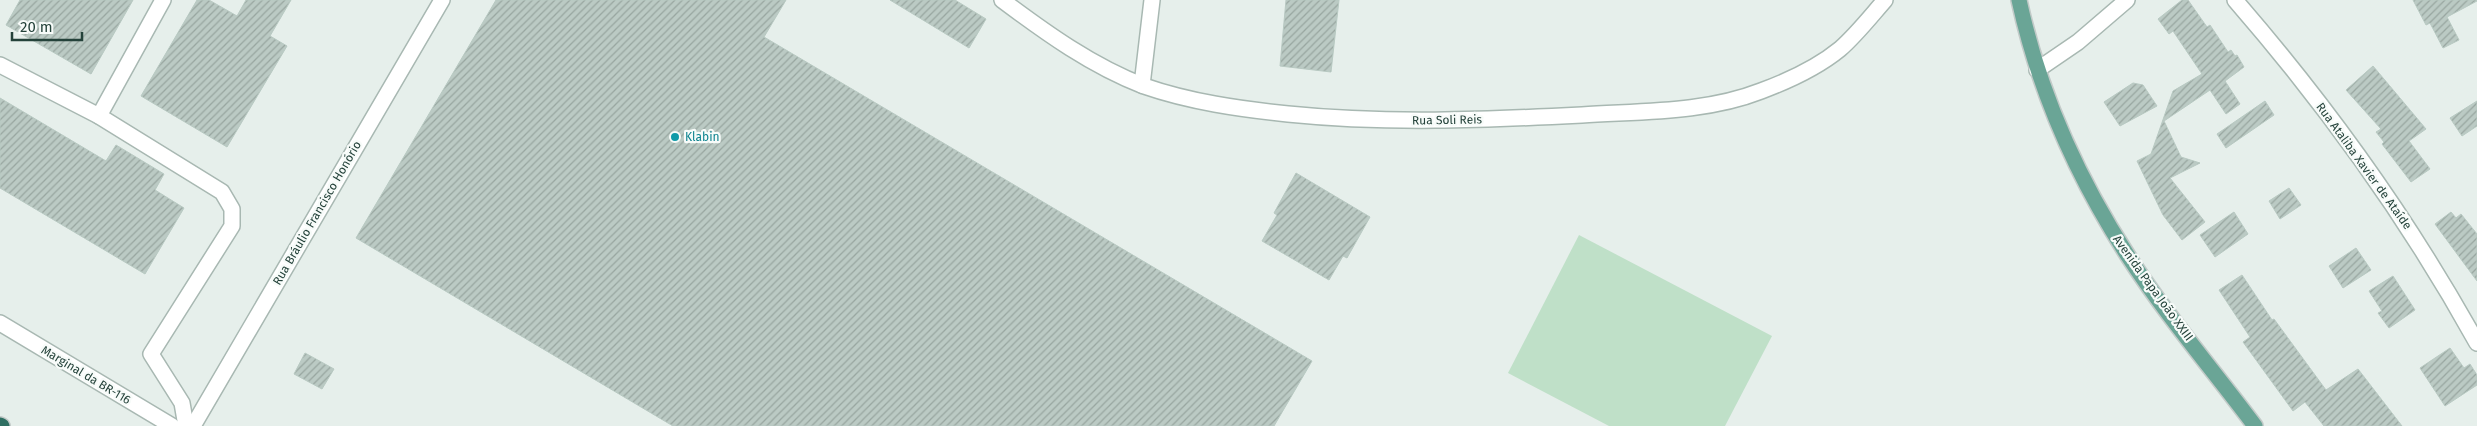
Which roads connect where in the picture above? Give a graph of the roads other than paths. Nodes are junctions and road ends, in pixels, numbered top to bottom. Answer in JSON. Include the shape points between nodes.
{"nodes":[{"id":1,"x":163,"y":0,"type":"edge"},
{"id":2,"x":442,"y":0,"type":"edge"},
{"id":3,"x":1002,"y":0,"type":"edge"},
{"id":4,"x":1152,"y":0,"type":"edge"},
{"id":5,"x":1885,"y":0,"type":"edge"},
{"id":6,"x":2018,"y":0,"type":"edge"},
{"id":7,"x":2127,"y":0,"type":"edge"},
{"id":8,"x":2234,"y":0,"type":"edge"},
{"id":9,"x":0,"y":65,"type":"edge"},
{"id":10,"x":2037,"y":70,"type":"junction"},
{"id":11,"x":1142,"y":85,"type":"junction"},
{"id":12,"x":99,"y":116,"type":"junction"},
{"id":13,"x":0,"y":323,"type":"edge"},
{"id":14,"x":2477,"y":343,"type":"edge"},
{"id":15,"x":172,"y":426,"type":"edge"},
{"id":16,"x":186,"y":426,"type":"edge"},
{"id":17,"x":193,"y":426,"type":"edge"},
{"id":18,"x":2255,"y":426,"type":"edge"}],
"edges":[{"from":1,"to":12,"type":"street"},
{"from":2,"to":17,"type":"street","name":"Rua Bráulio Francisco Honório"},
{"from":3,"to":11,"type":"street","name":"Rua Soli Reis","via":[[1063,43]]},
{"from":4,"to":11,"type":"street"},
{"from":5,"to":11,"type":"street","name":"Rua Soli Reis","via":[[1839,49],[1802,73],[1760,92],[1672,110],[1483,120],[1337,119],[1210,104]]},
{"from":6,"to":10,"type":"main road","name":"Avenida Papa João XXIII"},
{"from":7,"to":10,"type":"street","via":[[2078,42]]},
{"from":8,"to":14,"type":"street","name":"Rua Ataliba Xavier de Ataíde","via":[[2339,128],[2381,187],[2418,242]]},
{"from":9,"to":12,"type":"street"},
{"from":10,"to":18,"type":"main road","name":"Avenida Papa João XXIII","via":[[2069,150],[2109,226],[2159,299]]},
{"from":12,"to":16,"type":"street","via":[[222,192],[232,209],[232,226],[151,354],[182,403]]},
{"from":13,"to":15,"type":"street","name":"Marginal da BR-116"}]}
